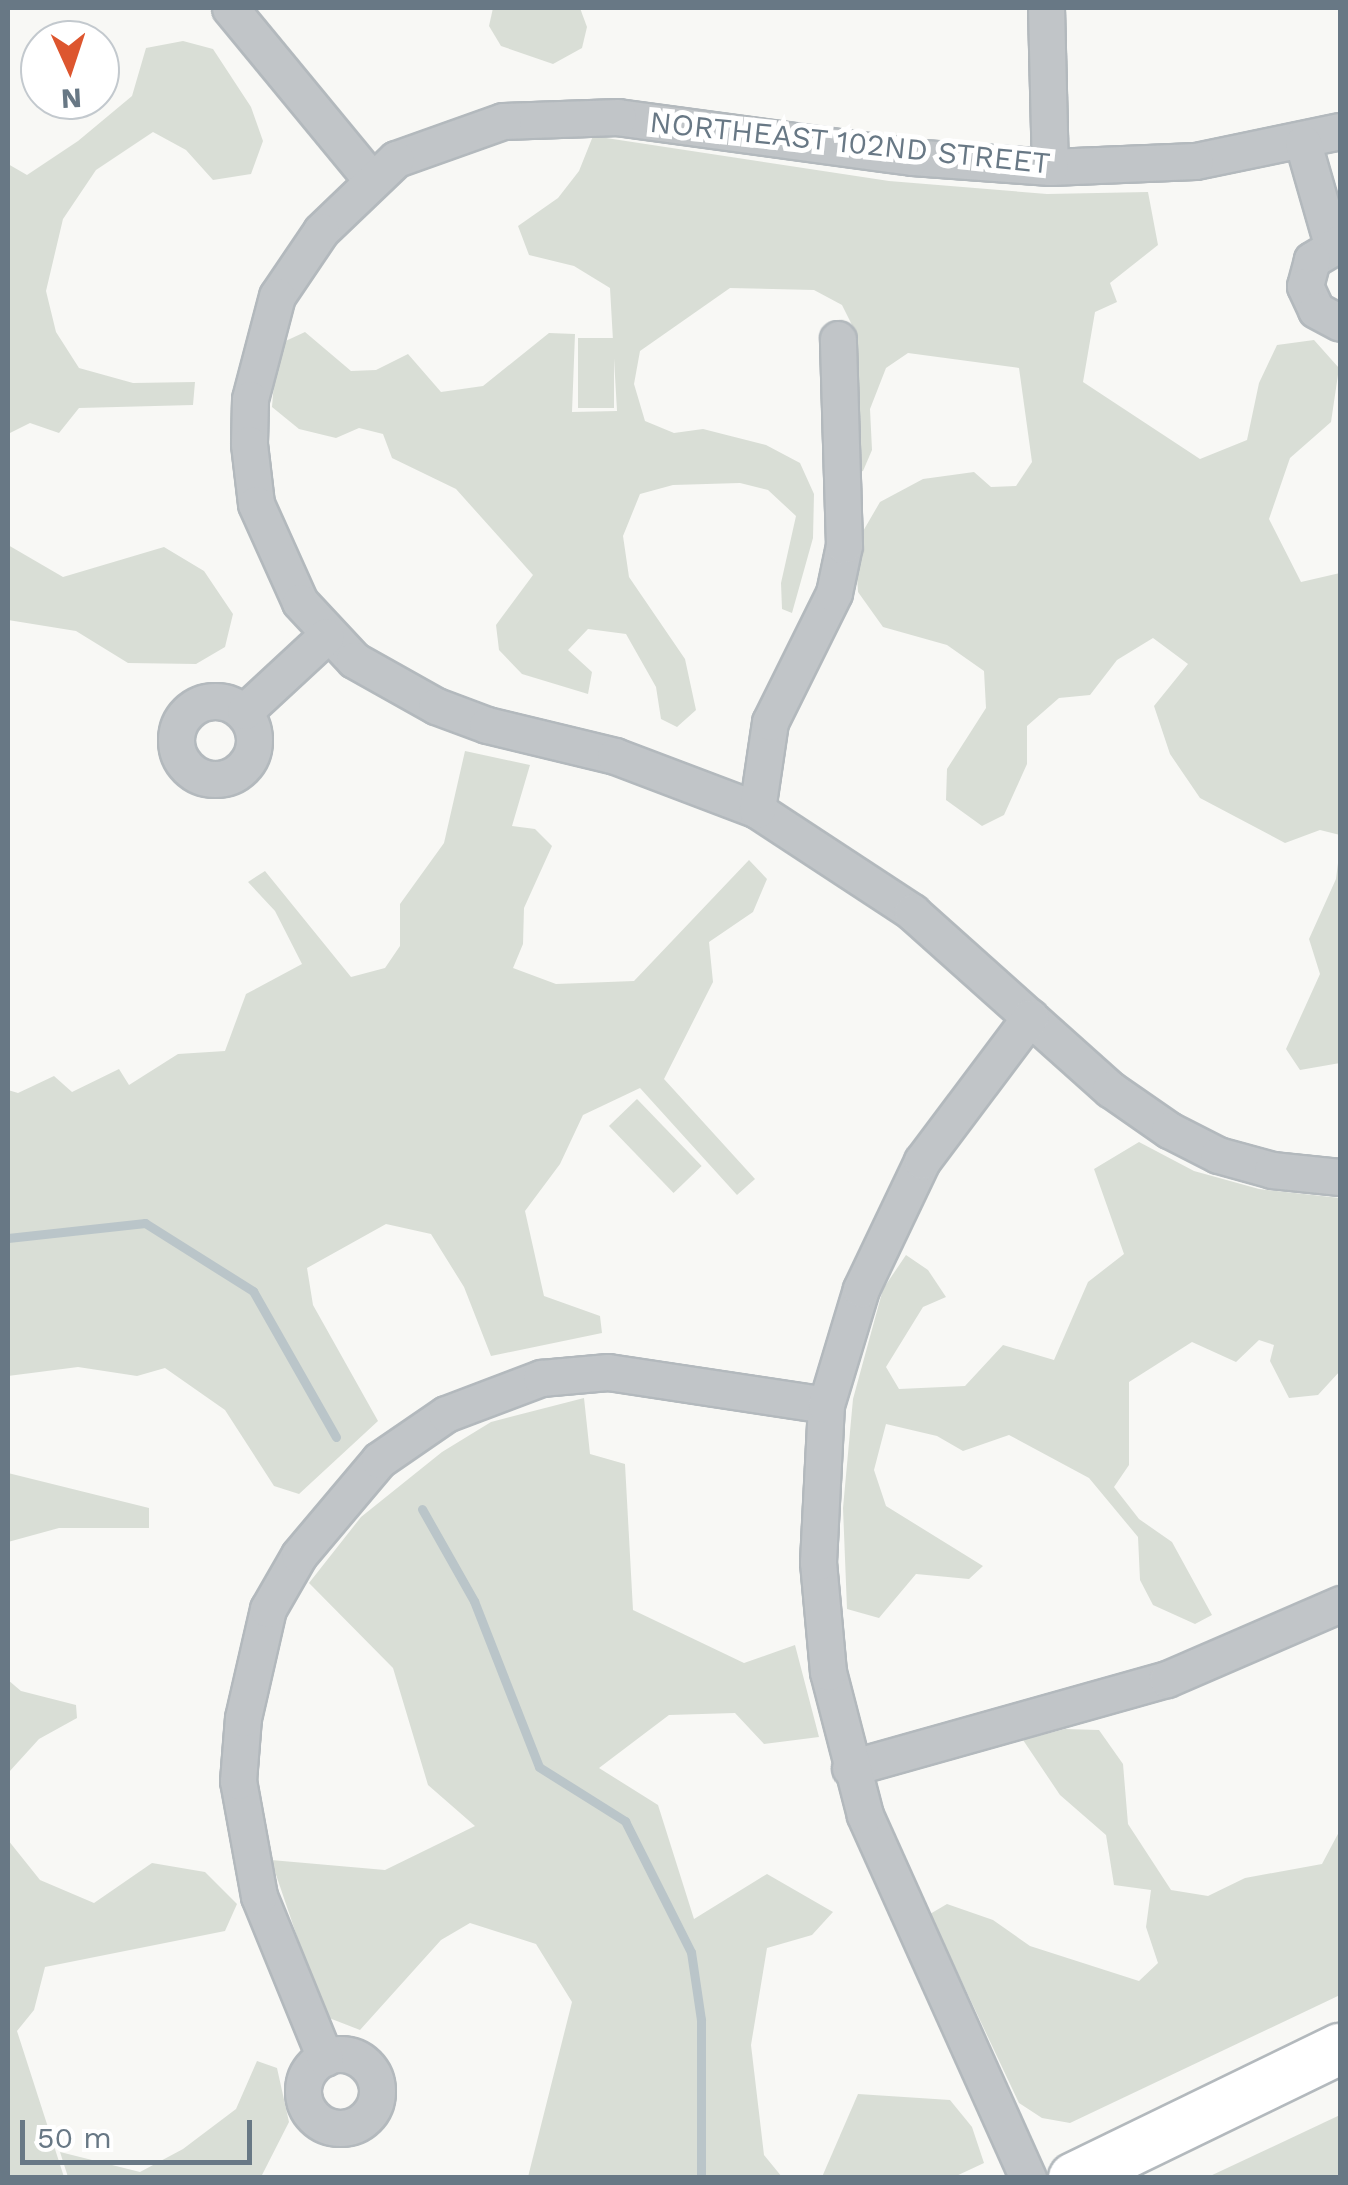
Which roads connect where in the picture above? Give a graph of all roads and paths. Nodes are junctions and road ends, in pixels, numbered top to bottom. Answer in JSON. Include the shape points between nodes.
{"nodes":[{"id":1,"x":230,"y":8,"type":"edge"},
{"id":2,"x":1046,"y":8,"type":"edge"},
{"id":3,"x":1340,"y":131,"type":"edge"},
{"id":4,"x":1303,"y":143,"type":"junction"},
{"id":5,"x":1050,"y":168,"type":"junction"},
{"id":6,"x":370,"y":178,"type":"junction"},
{"id":7,"x":1336,"y":244,"type":"edge"},
{"id":8,"x":1340,"y":323,"type":"edge"},
{"id":9,"x":838,"y":338,"type":"dead end"},
{"id":10,"x":326,"y":636,"type":"junction"},
{"id":11,"x":245,"y":711,"type":"dead end"},
{"id":12,"x":757,"y":810,"type":"junction"},
{"id":13,"x":1030,"y":1017,"type":"junction"},
{"id":14,"x":1340,"y":1177,"type":"edge"},
{"id":15,"x":826,"y":1405,"type":"junction"},
{"id":16,"x":1340,"y":1604,"type":"edge"},
{"id":17,"x":850,"y":1768,"type":"junction"},
{"id":18,"x":1340,"y":2049,"type":"edge"},
{"id":19,"x":325,"y":2058,"type":"dead end"},
{"id":20,"x":1028,"y":2178,"type":"edge"},
{"id":21,"x":1074,"y":2178,"type":"edge"}],
"edges":[{"from":1,"to":6,"type":"street"},
{"from":2,"to":5,"type":"street"},
{"from":3,"to":4,"type":"street","name":"NORTHEAST 102ND STREET"},
{"from":4,"to":5,"type":"street","name":"NORTHEAST 102ND STREET","via":[[1135,167]]},
{"from":4,"to":7,"type":"street"},
{"from":5,"to":6,"type":"street","name":"NORTHEAST 102ND STREET","via":[[563,114],[456,134],[396,159]]},
{"from":6,"to":10,"type":"street","name":"NORTHEAST 102ND STREET","via":[[321,230],[276,296],[250,400],[256,504],[300,602]]},
{"from":7,"to":8,"type":"street","via":[[1312,260],[1305,286],[1316,310]]},
{"from":9,"to":12,"type":"street","via":[[844,545],[834,593],[770,722]]},
{"from":10,"to":11,"type":"street"},
{"from":10,"to":12,"type":"street","name":"NORTHEAST 102ND STREET","via":[[382,679],[436,706],[488,726],[615,756]]},
{"from":12,"to":13,"type":"street","name":"NORTHEAST 102ND STREET","via":[[912,912]]},
{"from":13,"to":14,"type":"street","name":"NORTHEAST 102ND STREET","via":[[1110,1089],[1169,1130],[1272,1170]]},
{"from":13,"to":15,"type":"street","via":[[922,1161],[861,1289]]},
{"from":15,"to":17,"type":"street","via":[[818,1562],[828,1672]]},
{"from":15,"to":19,"type":"street","via":[[608,1372],[541,1378],[446,1414],[379,1460],[320,1528],[268,1609],[243,1718],[238,1780],[260,1896]]},
{"from":16,"to":17,"type":"street","via":[[1117,1696]]},
{"from":17,"to":20,"type":"street","via":[[882,1859]]},
{"from":18,"to":21,"type":"main road"}]}
